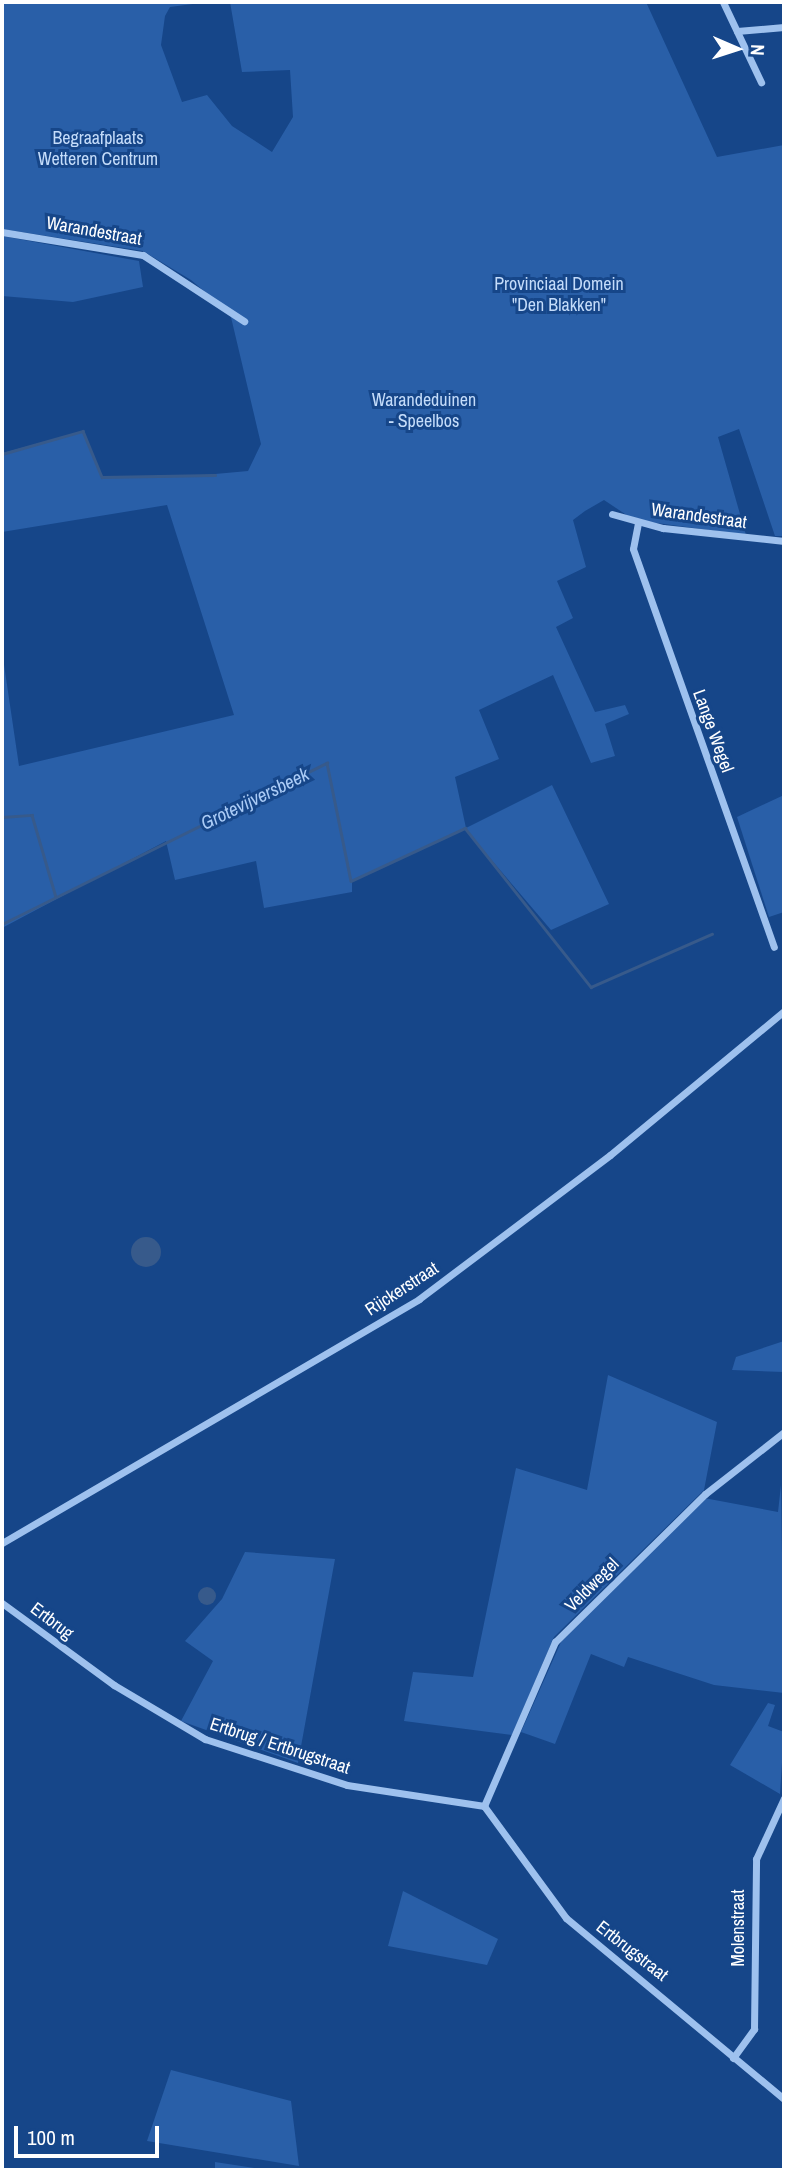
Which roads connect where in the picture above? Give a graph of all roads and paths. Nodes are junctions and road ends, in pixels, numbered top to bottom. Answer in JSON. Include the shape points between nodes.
{"nodes":[{"id":1,"x":723,"y":2,"type":"edge"},
{"id":2,"x":784,"y":27,"type":"edge"},
{"id":3,"x":737,"y":31,"type":"junction"},
{"id":4,"x":761,"y":82,"type":"dead end"},
{"id":5,"x":2,"y":232,"type":"edge"},
{"id":6,"x":244,"y":321,"type":"dead end"},
{"id":7,"x":612,"y":514,"type":"dead end"},
{"id":8,"x":638,"y":523,"type":"junction"},
{"id":9,"x":784,"y":541,"type":"edge"},
{"id":10,"x":774,"y":947,"type":"dead end"},
{"id":11,"x":784,"y":1011,"type":"edge"},
{"id":12,"x":784,"y":1432,"type":"edge"},
{"id":13,"x":2,"y":1543,"type":"edge"},
{"id":14,"x":2,"y":1603,"type":"edge"},
{"id":15,"x":84,"y":1664,"type":"joint"},
{"id":16,"x":784,"y":1798,"type":"edge"},
{"id":17,"x":484,"y":1806,"type":"junction"},
{"id":18,"x":733,"y":2058,"type":"junction"},
{"id":19,"x":784,"y":2099,"type":"edge"}],
"edges":[{"from":1,"to":3,"type":"street"},
{"from":2,"to":3,"type":"street"},
{"from":3,"to":4,"type":"street"},
{"from":5,"to":6,"type":"street","name":"Warandestraat","via":[[143,255]]},
{"from":7,"to":8,"type":"street","name":"Warandestraat"},
{"from":8,"to":9,"type":"street","name":"Warandestraat"},
{"from":8,"to":10,"type":"street","name":"Lange Wegel","via":[[633,549]]},
{"from":11,"to":13,"type":"street","name":"Rijckerstraat","via":[[610,1155],[419,1299]]},
{"from":12,"to":17,"type":"street","name":"Veldwegel","via":[[705,1494],[555,1642]]},
{"from":14,"to":15,"type":"street","name":"Ertbrug"},
{"from":15,"to":17,"type":"street","name":"Ertbrug / Ertbrugstraat","via":[[205,1739],[364,1789]]},
{"from":16,"to":18,"type":"street","name":"Molenstraat","via":[[756,1859],[754,2029]]},
{"from":17,"to":18,"type":"street","name":"Ertbrugstraat","via":[[566,1918]]},
{"from":18,"to":19,"type":"street","name":"Ertbrugstraat"}]}
